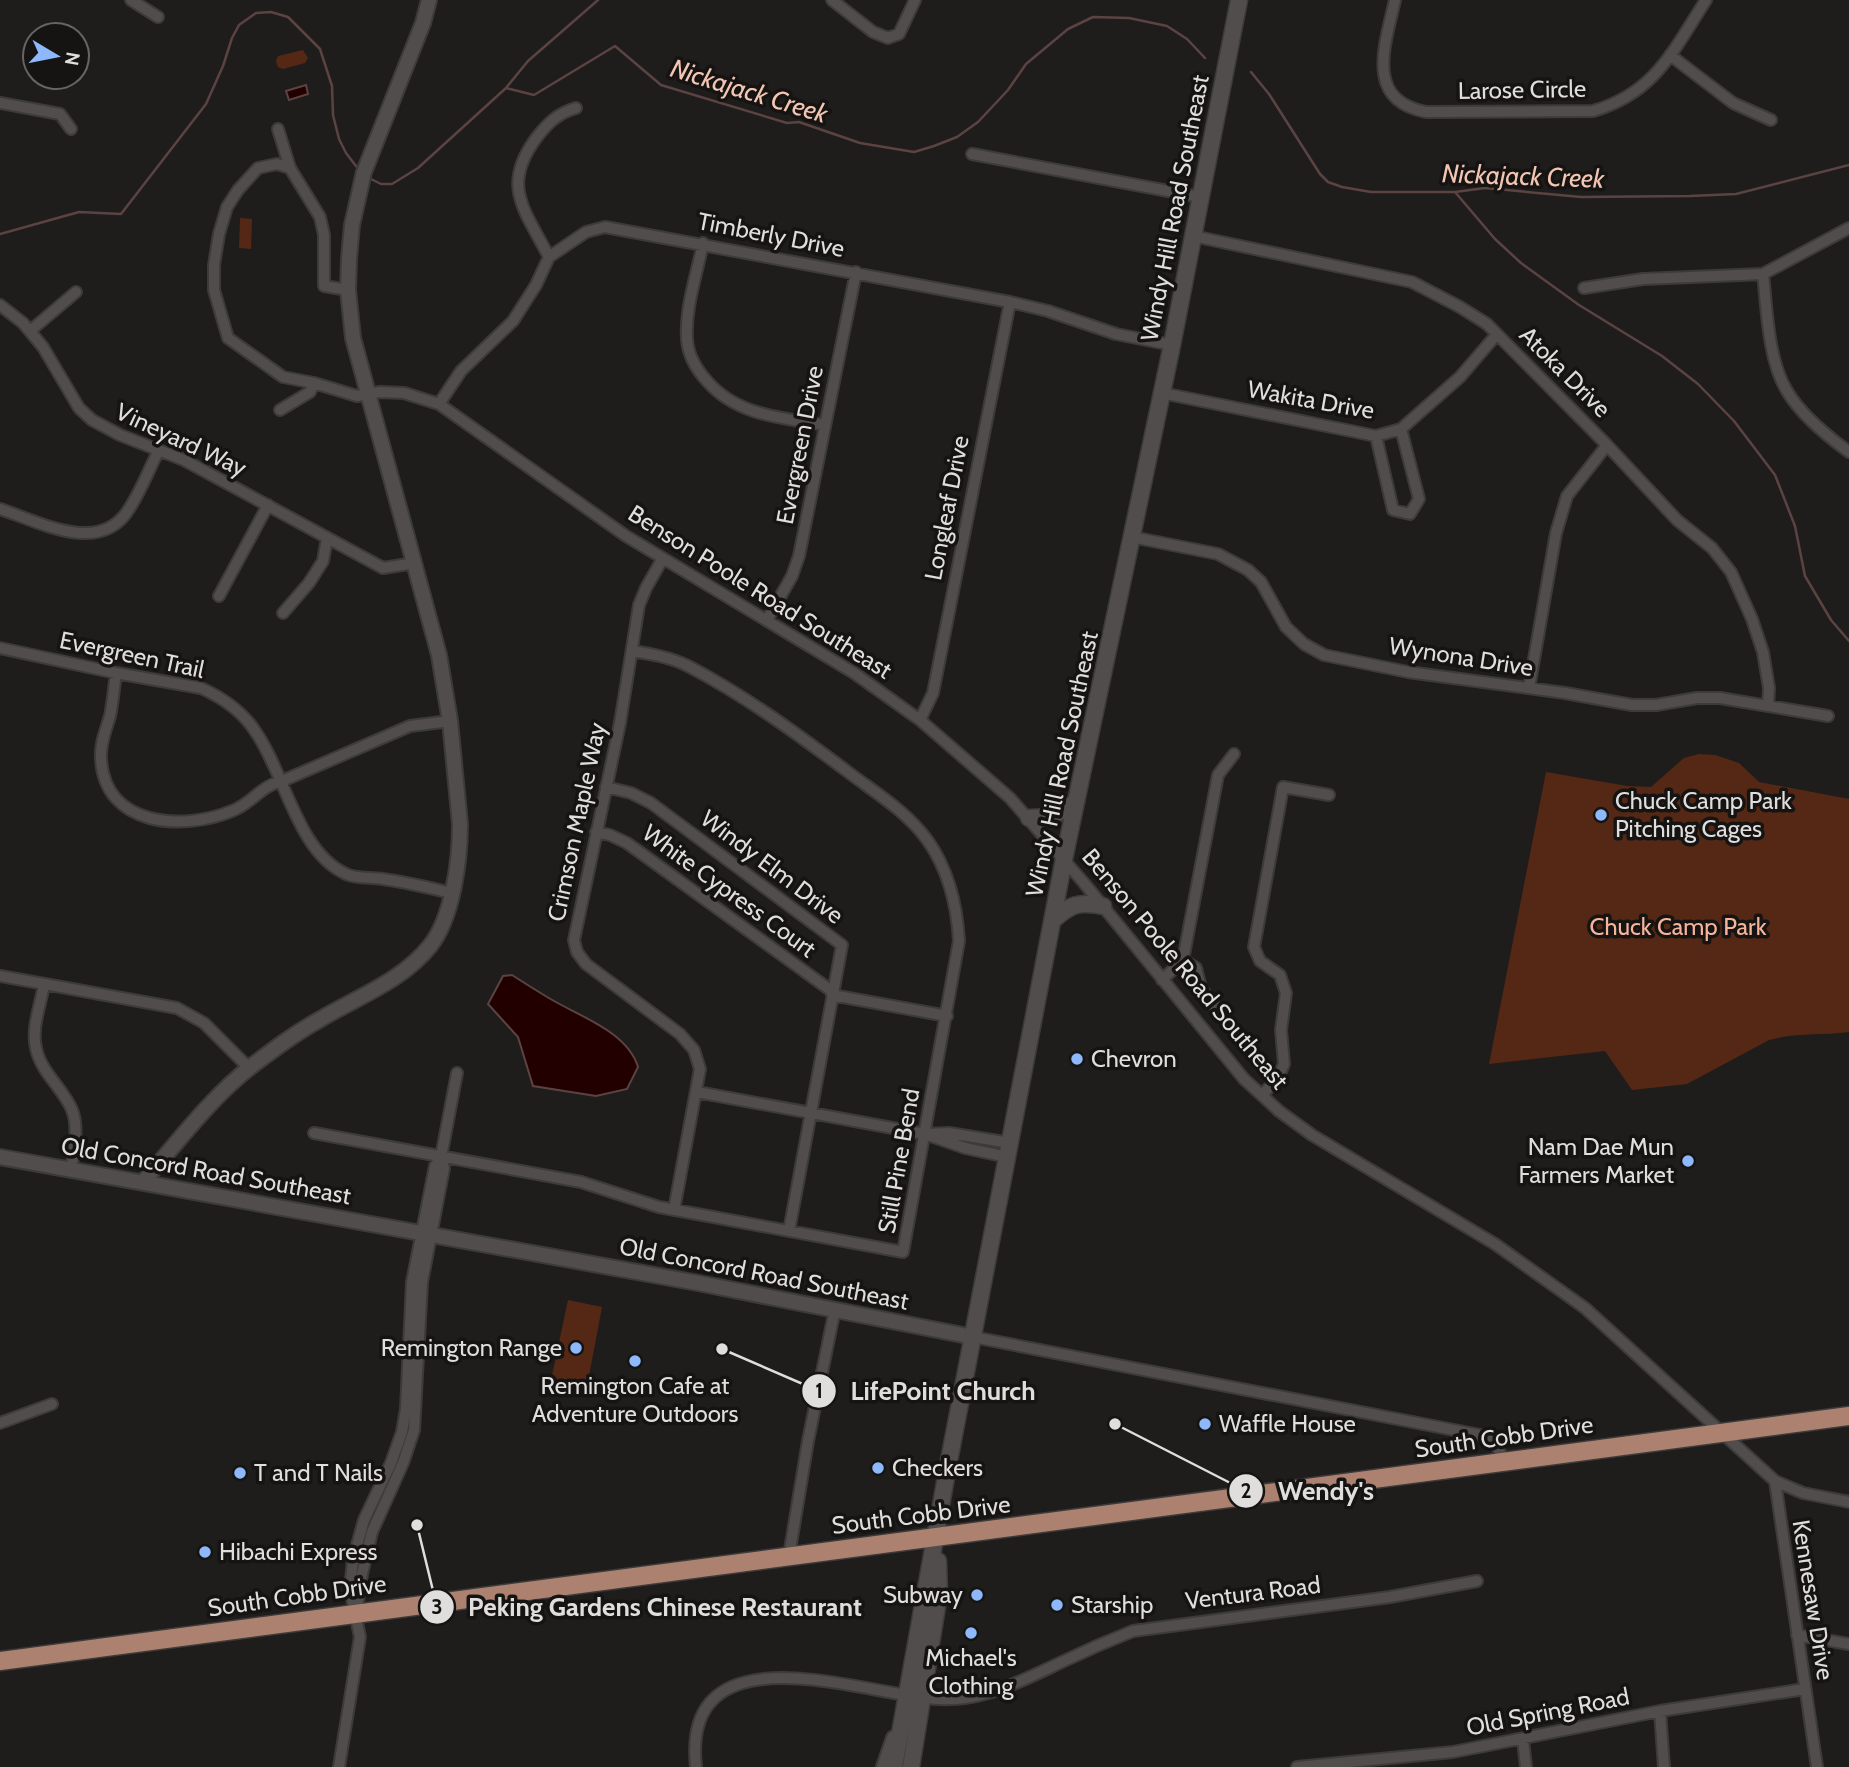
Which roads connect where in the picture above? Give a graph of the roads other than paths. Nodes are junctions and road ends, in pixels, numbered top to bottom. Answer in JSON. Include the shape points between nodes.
{"nodes":[{"id":1,"x":131,"y":0,"type":"edge"},
{"id":2,"x":429,"y":0,"type":"edge"},
{"id":3,"x":832,"y":0,"type":"edge"},
{"id":4,"x":915,"y":0,"type":"edge"},
{"id":5,"x":1239,"y":0,"type":"edge"},
{"id":6,"x":1395,"y":0,"type":"edge"},
{"id":7,"x":1706,"y":0,"type":"edge"},
{"id":8,"x":158,"y":17,"type":"dead end"},
{"id":9,"x":1670,"y":55,"type":"junction"},
{"id":10,"x":0,"y":103,"type":"edge"},
{"id":11,"x":576,"y":108,"type":"dead end"},
{"id":12,"x":1770,"y":120,"type":"dead end"},
{"id":13,"x":71,"y":129,"type":"dead end"},
{"id":14,"x":278,"y":129,"type":"dead end"},
{"id":15,"x":972,"y":153,"type":"dead end"},
{"id":16,"x":290,"y":167,"type":"junction"},
{"id":17,"x":1200,"y":198,"type":"junction"},
{"id":18,"x":1849,"y":229,"type":"edge"},
{"id":19,"x":1193,"y":236,"type":"junction"},
{"id":20,"x":704,"y":243,"type":"junction"},
{"id":21,"x":548,"y":257,"type":"junction"},
{"id":22,"x":856,"y":272,"type":"junction"},
{"id":23,"x":1763,"y":274,"type":"junction"},
{"id":24,"x":1584,"y":288,"type":"dead end"},
{"id":25,"x":348,"y":290,"type":"junction"},
{"id":26,"x":76,"y":292,"type":"dead end"},
{"id":27,"x":1010,"y":302,"type":"junction"},
{"id":28,"x":0,"y":305,"type":"edge"},
{"id":29,"x":30,"y":331,"type":"junction"},
{"id":30,"x":1497,"y":334,"type":"junction"},
{"id":31,"x":1172,"y":345,"type":"junction"},
{"id":32,"x":314,"y":383,"type":"junction"},
{"id":33,"x":1163,"y":393,"type":"junction"},
{"id":34,"x":368,"y":395,"type":"junction"},
{"id":35,"x":439,"y":404,"type":"junction"},
{"id":36,"x":280,"y":410,"type":"dead end"},
{"id":37,"x":825,"y":425,"type":"junction"},
{"id":38,"x":1401,"y":429,"type":"junction"},
{"id":39,"x":1376,"y":436,"type":"junction"},
{"id":40,"x":1607,"y":445,"type":"junction"},
{"id":41,"x":159,"y":450,"type":"junction"},
{"id":42,"x":1849,"y":452,"type":"edge"},
{"id":43,"x":268,"y":505,"type":"junction"},
{"id":44,"x":0,"y":509,"type":"edge"},
{"id":45,"x":1132,"y":537,"type":"junction"},
{"id":46,"x":327,"y":538,"type":"junction"},
{"id":47,"x":663,"y":558,"type":"junction"},
{"id":48,"x":415,"y":563,"type":"junction"},
{"id":49,"x":219,"y":596,"type":"dead end"},
{"id":50,"x":283,"y":613,"type":"dead end"},
{"id":51,"x":767,"y":620,"type":"junction"},
{"id":52,"x":0,"y":648,"type":"edge"},
{"id":53,"x":632,"y":650,"type":"junction"},
{"id":54,"x":116,"y":673,"type":"junction"},
{"id":55,"x":1529,"y":688,"type":"junction"},
{"id":56,"x":1768,"y":705,"type":"junction"},
{"id":57,"x":1828,"y":716,"type":"dead end"},
{"id":58,"x":450,"y":720,"type":"junction"},
{"id":59,"x":920,"y":720,"type":"junction"},
{"id":60,"x":1234,"y":754,"type":"dead end"},
{"id":61,"x":282,"y":781,"type":"junction"},
{"id":62,"x":606,"y":787,"type":"junction"},
{"id":63,"x":1329,"y":795,"type":"dead end"},
{"id":64,"x":1076,"y":802,"type":"junction"},
{"id":65,"x":1029,"y":818,"type":"junction"},
{"id":66,"x":596,"y":832,"type":"junction"},
{"id":67,"x":1064,"y":859,"type":"junction"},
{"id":68,"x":452,"y":893,"type":"junction"},
{"id":69,"x":1103,"y":906,"type":"junction"},
{"id":70,"x":1052,"y":921,"type":"junction"},
{"id":71,"x":1183,"y":960,"type":"junction"},
{"id":72,"x":0,"y":976,"type":"edge"},
{"id":73,"x":1162,"y":980,"type":"junction"},
{"id":74,"x":44,"y":984,"type":"junction"},
{"id":75,"x":833,"y":994,"type":"junction"},
{"id":76,"x":1221,"y":1014,"type":"dead end"},
{"id":77,"x":947,"y":1016,"type":"junction"},
{"id":78,"x":249,"y":1068,"type":"junction"},
{"id":79,"x":457,"y":1073,"type":"dead end"},
{"id":80,"x":697,"y":1092,"type":"junction"},
{"id":81,"x":1262,"y":1095,"type":"junction"},
{"id":82,"x":811,"y":1113,"type":"junction"},
{"id":83,"x":314,"y":1133,"type":"dead end"},
{"id":84,"x":925,"y":1135,"type":"junction"},
{"id":85,"x":1009,"y":1150,"type":"junction"},
{"id":86,"x":0,"y":1157,"type":"edge"},
{"id":87,"x":441,"y":1157,"type":"junction"},
{"id":88,"x":71,"y":1170,"type":"junction"},
{"id":89,"x":142,"y":1182,"type":"junction"},
{"id":90,"x":674,"y":1210,"type":"junction"},
{"id":91,"x":789,"y":1231,"type":"junction"},
{"id":92,"x":426,"y":1235,"type":"junction"},
{"id":93,"x":835,"y":1310,"type":"junction"},
{"id":94,"x":973,"y":1338,"type":"junction"},
{"id":95,"x":52,"y":1404,"type":"dead end"},
{"id":96,"x":1849,"y":1416,"type":"edge"},
{"id":97,"x":0,"y":1423,"type":"edge"},
{"id":98,"x":1721,"y":1433,"type":"junction"},
{"id":99,"x":1504,"y":1461,"type":"junction"},
{"id":100,"x":1775,"y":1480,"type":"junction"},
{"id":101,"x":1849,"y":1502,"type":"edge"},
{"id":102,"x":936,"y":1538,"type":"junction"},
{"id":103,"x":789,"y":1556,"type":"junction"},
{"id":104,"x":1477,"y":1581,"type":"dead end"},
{"id":105,"x":356,"y":1613,"type":"junction"},
{"id":106,"x":1797,"y":1635,"type":"junction"},
{"id":107,"x":1849,"y":1644,"type":"edge"},
{"id":108,"x":0,"y":1661,"type":"edge"},
{"id":109,"x":1805,"y":1689,"type":"junction"},
{"id":110,"x":911,"y":1701,"type":"junction"},
{"id":111,"x":1660,"y":1712,"type":"junction"},
{"id":112,"x":1523,"y":1740,"type":"junction"},
{"id":113,"x":912,"y":1763,"type":"edge"},
{"id":114,"x":339,"y":1767,"type":"edge"},
{"id":115,"x":696,"y":1767,"type":"edge"},
{"id":116,"x":884,"y":1767,"type":"edge"},
{"id":117,"x":894,"y":1767,"type":"edge"},
{"id":118,"x":1297,"y":1767,"type":"edge"},
{"id":119,"x":1526,"y":1767,"type":"edge"},
{"id":120,"x":1664,"y":1767,"type":"edge"},
{"id":121,"x":1817,"y":1767,"type":"edge"}],
"edges":[{"from":1,"to":8,"type":"street"},
{"from":2,"to":25,"type":"street","via":[[358,193]]},
{"from":3,"to":4,"type":"street","via":[[887,38],[899,34]]},
{"from":5,"to":17,"type":"main road","name":"Windy Hill Road Southeast"},
{"from":6,"to":9,"type":"street","name":"Larose Circle","via":[[1382,54],[1384,79],[1395,99],[1426,112],[1593,111],[1617,104],[1640,89]]},
{"from":7,"to":9,"type":"street","name":"Larose Circle"},
{"from":9,"to":12,"type":"street","via":[[1733,103]]},
{"from":10,"to":13,"type":"street","via":[[60,114]]},
{"from":11,"to":21,"type":"street","via":[[545,126],[523,157],[517,177],[520,200]]},
{"from":14,"to":16,"type":"street"},
{"from":15,"to":17,"type":"street"},
{"from":16,"to":25,"type":"street","via":[[320,218],[324,286]]},
{"from":16,"to":32,"type":"street","name":"Benson Poole Road Southeast","via":[[258,168],[238,190],[219,234],[214,290],[228,338],[283,377]]},
{"from":17,"to":19,"type":"main road","name":"Windy Hill Road Southeast"},
{"from":18,"to":23,"type":"street"},
{"from":19,"to":30,"type":"street","name":"Atoka Drive","via":[[1412,282],[1460,307]]},
{"from":19,"to":31,"type":"main road","name":"Windy Hill Road Southeast"},
{"from":20,"to":21,"type":"street","name":"Timberly Drive","via":[[605,227],[586,232]]},
{"from":20,"to":22,"type":"street","name":"Timberly Drive"},
{"from":20,"to":37,"type":"street","via":[[687,325],[695,365],[723,397],[747,410]]},
{"from":21,"to":35,"type":"street","via":[[513,321],[461,371]]},
{"from":22,"to":27,"type":"street","name":"Timberly Drive"},
{"from":22,"to":37,"type":"street","name":"Evergreen Drive"},
{"from":23,"to":24,"type":"street","via":[[1643,279]]},
{"from":23,"to":42,"type":"street","via":[[1769,332],[1787,392],[1829,438]]},
{"from":25,"to":34,"type":"street","via":[[353,338]]},
{"from":26,"to":29,"type":"street"},
{"from":27,"to":31,"type":"street","name":"Timberly Drive","via":[[1116,334]]},
{"from":27,"to":59,"type":"street","name":"Longleaf Drive","via":[[933,693]]},
{"from":28,"to":29,"type":"street","name":"Vineyard Way"},
{"from":29,"to":41,"type":"street","name":"Vineyard Way","via":[[79,408],[92,420]]},
{"from":30,"to":38,"type":"street","name":"Wakita Drive","via":[[1461,377]]},
{"from":30,"to":40,"type":"street","name":"Atoka Drive"},
{"from":31,"to":33,"type":"main road","name":"Windy Hill Road Southeast"},
{"from":32,"to":34,"type":"street","name":"Benson Poole Road Southeast","via":[[357,397]]},
{"from":32,"to":36,"type":"street","via":[[310,392]]},
{"from":33,"to":39,"type":"street","name":"Wakita Drive"},
{"from":33,"to":45,"type":"main road","name":"Windy Hill Road Southeast"},
{"from":34,"to":35,"type":"street","name":"Benson Poole Road Southeast","via":[[404,393]]},
{"from":34,"to":48,"type":"street"},
{"from":35,"to":47,"type":"street","name":"Benson Poole Road Southeast"},
{"from":37,"to":51,"type":"street","name":"Evergreen Drive","via":[[799,556]]},
{"from":38,"to":39,"type":"street","name":"Wakita Drive"},
{"from":38,"to":39,"type":"street","via":[[1419,499],[1410,514],[1392,510]]},
{"from":40,"to":55,"type":"street","via":[[1567,496],[1556,533]]},
{"from":40,"to":56,"type":"street","name":"Atoka Drive","via":[[1731,572],[1763,652]]},
{"from":41,"to":43,"type":"street","name":"Vineyard Way"},
{"from":41,"to":44,"type":"street","via":[[129,510],[114,526],[99,533],[83,535]]},
{"from":43,"to":46,"type":"street","name":"Vineyard Way"},
{"from":43,"to":49,"type":"street"},
{"from":45,"to":55,"type":"street","name":"Wynona Drive","via":[[1219,554],[1248,569],[1261,582],[1286,627],[1324,655]]},
{"from":45,"to":64,"type":"main road","name":"Windy Hill Road Southeast"},
{"from":46,"to":48,"type":"street","name":"Vineyard Way","via":[[383,568]]},
{"from":46,"to":50,"type":"street","via":[[323,561]]},
{"from":47,"to":51,"type":"street","name":"Benson Poole Road Southeast"},
{"from":47,"to":53,"type":"street","name":"Crimson Maple Way","via":[[642,597]]},
{"from":48,"to":58,"type":"street"},
{"from":51,"to":59,"type":"street","name":"Benson Poole Road Southeast"},
{"from":52,"to":54,"type":"street","name":"Evergreen Trail"},
{"from":53,"to":62,"type":"street","name":"Crimson Maple Way"},
{"from":53,"to":77,"type":"street","name":"Still Pine Bend","via":[[688,666],[786,726],[916,827],[940,862],[956,906],[959,941]]},
{"from":54,"to":61,"type":"street","name":"Evergreen Trail","via":[[201,688],[226,701],[255,730]]},
{"from":54,"to":61,"type":"street","via":[[101,757],[107,784],[127,808],[166,822],[194,821],[234,811],[271,783]]},
{"from":55,"to":56,"type":"street","name":"Wynona Drive","via":[[1632,705],[1720,698]]},
{"from":56,"to":57,"type":"street","name":"Wynona Drive"},
{"from":58,"to":61,"type":"street","via":[[410,726]]},
{"from":58,"to":68,"type":"street","via":[[460,845]]},
{"from":59,"to":65,"type":"street","name":"Benson Poole Road Southeast"},
{"from":60,"to":71,"type":"street","via":[[1218,775]]},
{"from":61,"to":68,"type":"street","name":"Evergreen Trail","via":[[310,844],[326,862],[347,875]]},
{"from":62,"to":66,"type":"street","name":"Crimson Maple Way"},
{"from":62,"to":75,"type":"street","name":"Windy Elm Drive","via":[[651,803],[842,946]]},
{"from":63,"to":81,"type":"street","via":[[1283,787],[1254,947],[1260,961],[1276,971],[1286,989],[1281,1030],[1285,1060],[1278,1078]]},
{"from":64,"to":65,"type":"main road","via":[[1051,817]]},
{"from":64,"to":67,"type":"main road","name":"Windy Hill Road Southeast"},
{"from":65,"to":67,"type":"street","name":"Benson Poole Road Southeast"},
{"from":66,"to":75,"type":"street","name":"White Cypress Court","via":[[627,843]]},
{"from":66,"to":80,"type":"street","name":"Crimson Maple Way","via":[[575,946],[591,969],[690,1045],[699,1063]]},
{"from":67,"to":69,"type":"street","name":"Benson Poole Road Southeast"},
{"from":67,"to":70,"type":"main road","name":"Windy Hill Road Southeast"},
{"from":68,"to":78,"type":"street","via":[[438,934],[409,967],[305,1028]]},
{"from":69,"to":70,"type":"main road","via":[[1075,904]]},
{"from":69,"to":73,"type":"street","name":"Benson Poole Road Southeast"},
{"from":70,"to":85,"type":"main road","name":"Windy Hill Road Southeast"},
{"from":71,"to":73,"type":"street"},
{"from":71,"to":76,"type":"street","via":[[1196,968],[1201,988]]},
{"from":72,"to":74,"type":"street"},
{"from":73,"to":81,"type":"street","name":"Benson Poole Road Southeast"},
{"from":74,"to":78,"type":"street","via":[[177,1008],[204,1023]]},
{"from":74,"to":88,"type":"street","via":[[35,1046],[72,1110]]},
{"from":75,"to":77,"type":"street"},
{"from":75,"to":82,"type":"street","name":"Windy Elm Drive"},
{"from":77,"to":84,"type":"street","name":"Still Pine Bend"},
{"from":78,"to":89,"type":"street"},
{"from":79,"to":87,"type":"street"},
{"from":80,"to":82,"type":"street"},
{"from":80,"to":90,"type":"street","name":"Crimson Maple Way"},
{"from":81,"to":98,"type":"street","name":"Benson Poole Road Southeast","via":[[1307,1132],[1541,1275],[1618,1336]]},
{"from":82,"to":84,"type":"street"},
{"from":82,"to":91,"type":"street","name":"Windy Elm Drive"},
{"from":83,"to":87,"type":"street","name":"Still Pine Bend"},
{"from":84,"to":85,"type":"street","via":[[949,1133]]},
{"from":84,"to":91,"type":"street","name":"Still Pine Bend","via":[[903,1252]]},
{"from":85,"to":94,"type":"main road","name":"Windy Hill Road Southeast"},
{"from":86,"to":88,"type":"street","name":"Old Concord Road Southeast"},
{"from":87,"to":90,"type":"street","name":"Still Pine Bend","via":[[580,1182]]},
{"from":87,"to":92,"type":"street","via":[[435,1166]]},
{"from":88,"to":89,"type":"street","name":"Old Concord Road Southeast"},
{"from":89,"to":92,"type":"street","name":"Old Concord Road Southeast"},
{"from":90,"to":91,"type":"street","name":"Still Pine Bend"},
{"from":92,"to":93,"type":"street","name":"Old Concord Road Southeast"},
{"from":92,"to":105,"type":"street","via":[[414,1430],[369,1542]]},
{"from":93,"to":94,"type":"street","name":"Old Concord Road Southeast"},
{"from":93,"to":103,"type":"street"},
{"from":94,"to":99,"type":"street","name":"Old Concord Road Southeast","via":[[1485,1436],[1495,1442]]},
{"from":94,"to":102,"type":"main road","name":"Windy Hill Road Southeast"},
{"from":95,"to":97,"type":"street"},
{"from":96,"to":98,"type":"main road","name":"South Cobb Drive"},
{"from":98,"to":99,"type":"main road","name":"South Cobb Drive"},
{"from":98,"to":100,"type":"street"},
{"from":99,"to":102,"type":"main road","name":"South Cobb Drive"},
{"from":100,"to":101,"type":"street","via":[[1803,1493]]},
{"from":100,"to":106,"type":"street","name":"Kennesaw Drive"},
{"from":102,"to":103,"type":"main road","name":"South Cobb Drive"},
{"from":102,"to":110,"type":"main road","name":"Windy Hill Road Southeast","via":[[939,1594]]},
{"from":103,"to":105,"type":"main road","name":"South Cobb Drive"},
{"from":104,"to":110,"type":"street","name":"Ventura Road","via":[[1133,1631],[993,1693]]},
{"from":105,"to":108,"type":"main road","name":"South Cobb Drive"},
{"from":105,"to":114,"type":"street","via":[[360,1637]]},
{"from":106,"to":107,"type":"street"},
{"from":106,"to":109,"type":"street","name":"Kennesaw Drive"},
{"from":109,"to":111,"type":"street","name":"Old Spring Road"},
{"from":109,"to":121,"type":"street","name":"Kennesaw Drive"},
{"from":110,"to":113,"type":"main road","name":"Windy Hill Road Southeast"},
{"from":110,"to":115,"type":"street","name":"Ventura Road","via":[[812,1678],[761,1679],[733,1686],[704,1713],[698,1729]]},
{"from":110,"to":116,"type":"street","name":"Windy Hill Road Southeast"},
{"from":110,"to":117,"type":"main road","name":"Windy Hill Road Southeast"},
{"from":111,"to":112,"type":"street","name":"Old Spring Road"},
{"from":111,"to":120,"type":"street"},
{"from":112,"to":118,"type":"street","name":"Old Spring Road","via":[[1454,1752]]},
{"from":112,"to":119,"type":"street"}]}
